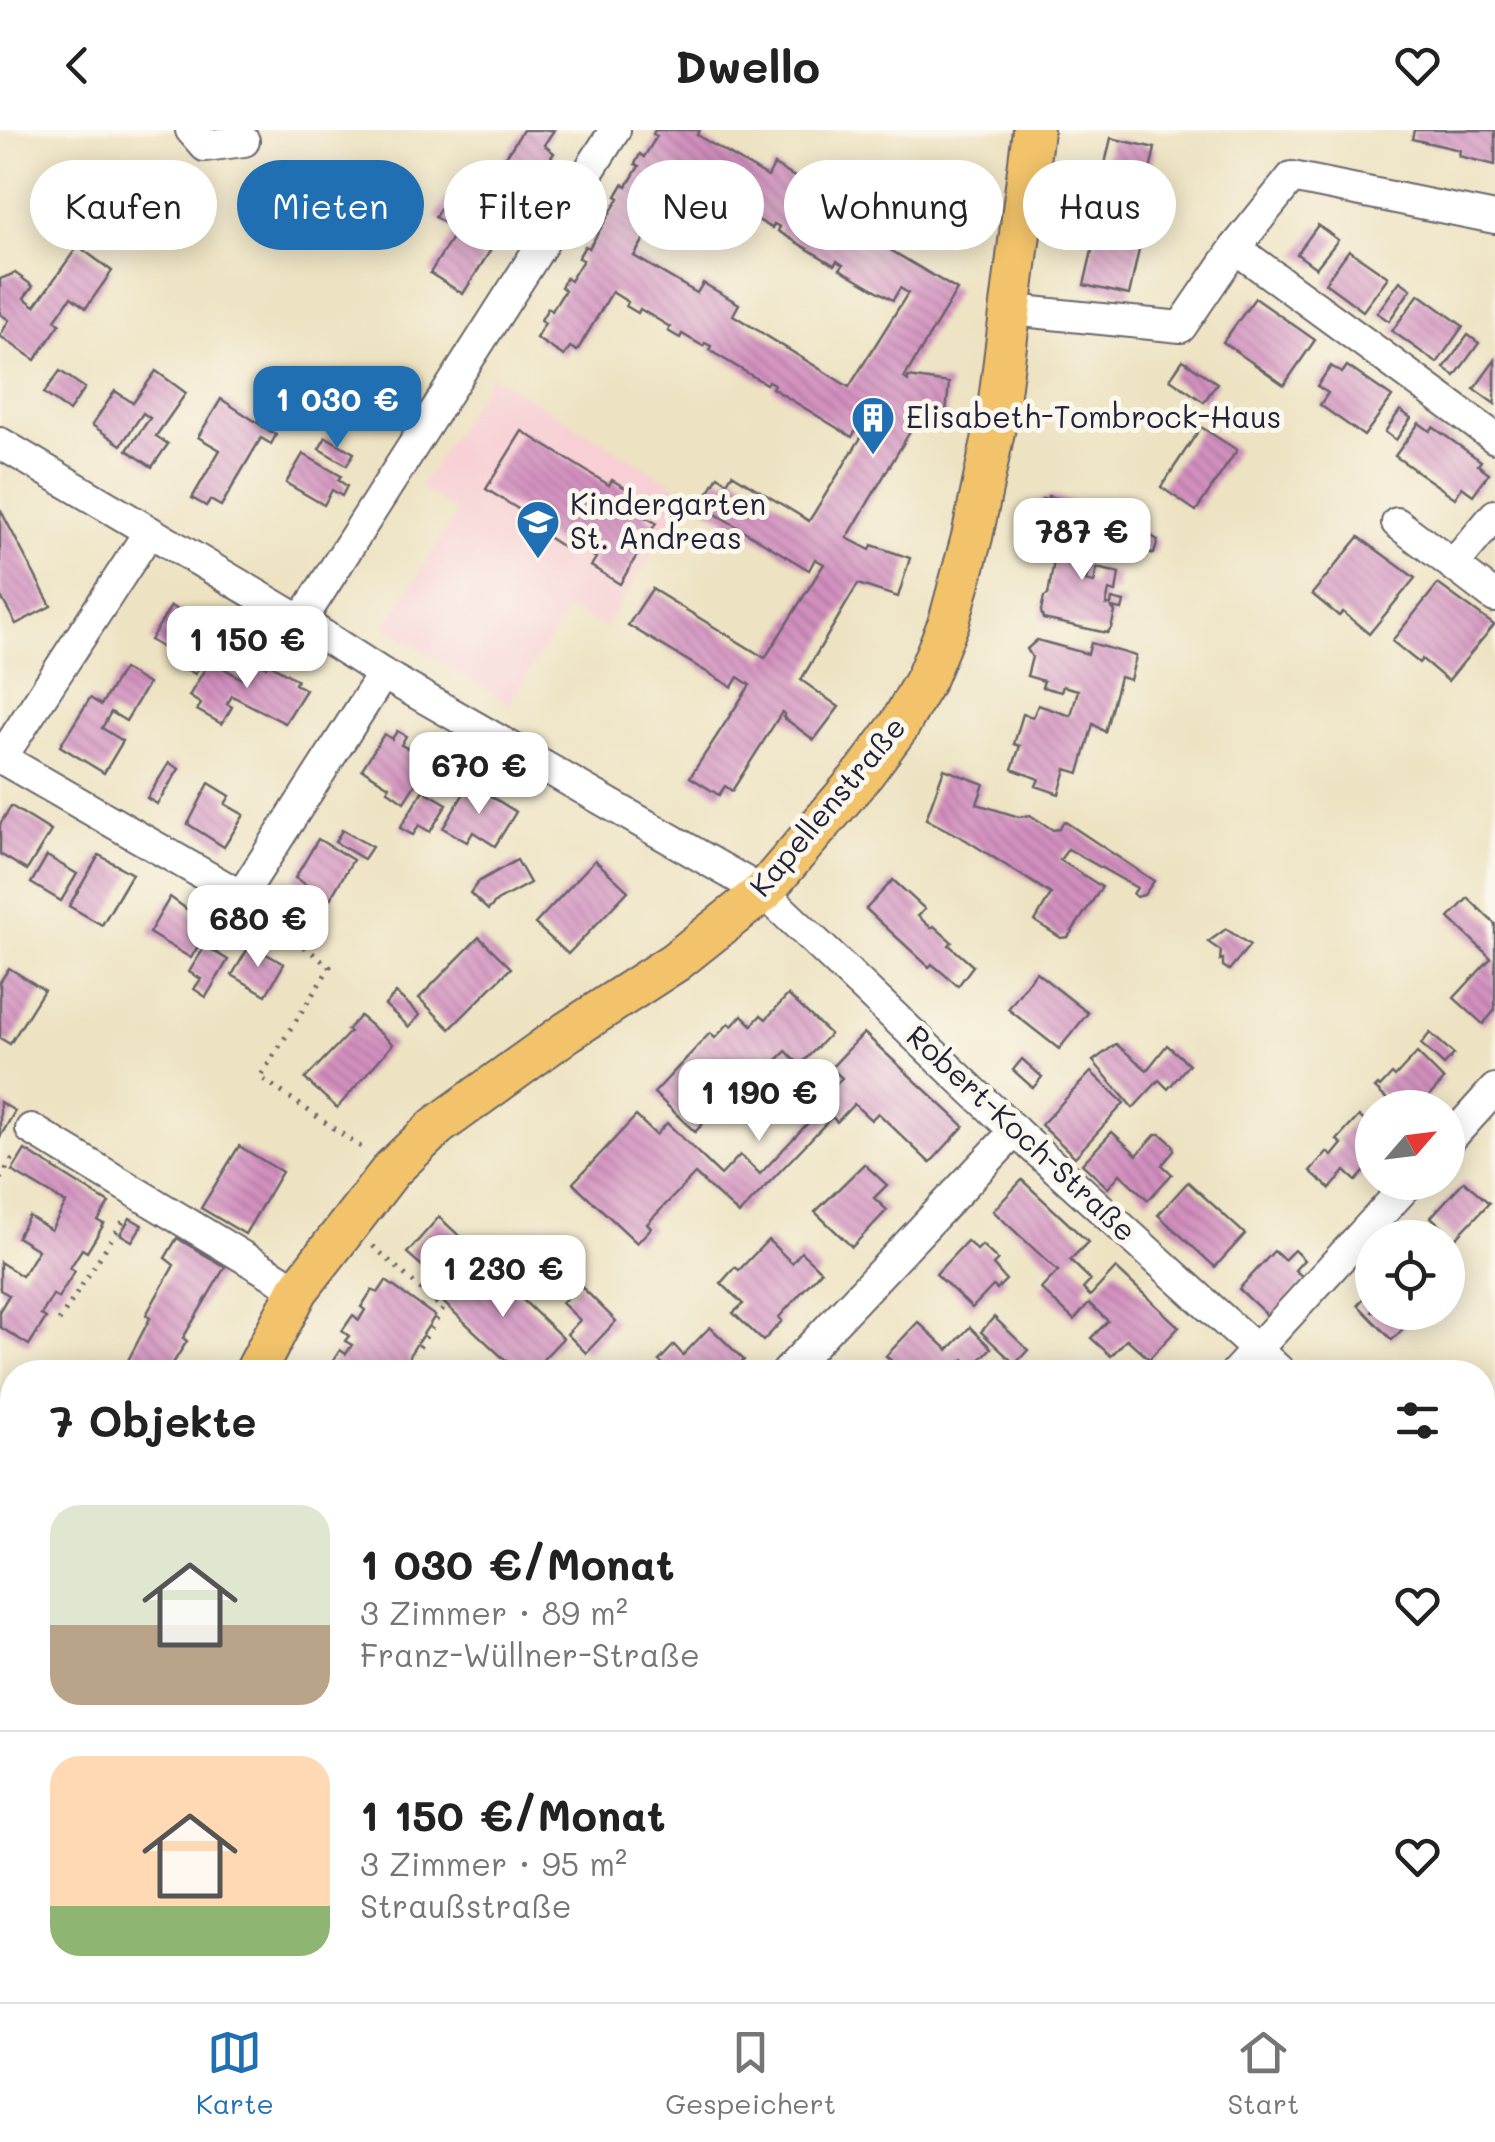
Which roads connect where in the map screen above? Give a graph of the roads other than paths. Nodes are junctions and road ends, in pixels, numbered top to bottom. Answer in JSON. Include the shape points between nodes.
{"nodes":[{"id":1,"x":191,"y":130,"type":"edge"},
{"id":2,"x":615,"y":130,"type":"edge"},
{"id":3,"x":1033,"y":130,"type":"edge"},
{"id":4,"x":244,"y":141,"type":"dead end"},
{"id":5,"x":1495,"y":218,"type":"edge"},
{"id":6,"x":1236,"y":248,"type":"junction"},
{"id":7,"x":1012,"y":310,"type":"junction"},
{"id":8,"x":1495,"y":438,"type":"edge"},
{"id":9,"x":0,"y":443,"type":"edge"},
{"id":10,"x":1495,"y":515,"type":"edge"},
{"id":11,"x":1397,"y":523,"type":"dead end"},
{"id":12,"x":149,"y":532,"type":"junction"},
{"id":13,"x":1453,"y":565,"type":"junction"},
{"id":14,"x":1495,"y":597,"type":"edge"},
{"id":15,"x":301,"y":622,"type":"junction"},
{"id":16,"x":383,"y":674,"type":"junction"},
{"id":17,"x":0,"y":759,"type":"edge"},
{"id":18,"x":763,"y":892,"type":"junction"},
{"id":19,"x":1495,"y":1089,"type":"edge"},
{"id":20,"x":1465,"y":1122,"type":"edge"},
{"id":21,"x":31,"y":1129,"type":"dead end"},
{"id":22,"x":1015,"y":1130,"type":"junction"},
{"id":23,"x":1394,"y":1200,"type":"edge"},
{"id":24,"x":298,"y":1290,"type":"junction"},
{"id":25,"x":1257,"y":1350,"type":"junction"},
{"id":26,"x":261,"y":1360,"type":"edge"},
{"id":27,"x":798,"y":1360,"type":"edge"},
{"id":28,"x":1247,"y":1360,"type":"edge"},
{"id":29,"x":1268,"y":1360,"type":"edge"}],
"edges":[{"from":1,"to":4,"type":"street","via":[[205,146]]},
{"from":2,"to":15,"type":"street"},
{"from":3,"to":7,"type":"main road","name":"Kapellenstraße"},
{"from":5,"to":6,"type":"street","via":[[1292,178]]},
{"from":6,"to":7,"type":"street","via":[[1181,327]]},
{"from":6,"to":8,"type":"street"},
{"from":7,"to":18,"type":"main road","name":"Kapellenstraße","via":[[972,537],[926,678],[865,772]]},
{"from":9,"to":12,"type":"street","name":"Robert-Koch-Straße"},
{"from":10,"to":13,"type":"street"},
{"from":11,"to":13,"type":"street"},
{"from":12,"to":15,"type":"street","name":"Robert-Koch-Straße"},
{"from":12,"to":17,"type":"street"},
{"from":13,"to":14,"type":"street"},
{"from":15,"to":16,"type":"street","name":"Robert-Koch-Straße"},
{"from":16,"to":17,"type":"street","via":[[241,896]]},
{"from":16,"to":18,"type":"street","name":"Robert-Koch-Straße"},
{"from":18,"to":22,"type":"street","name":"Robert-Koch-Straße"},
{"from":18,"to":24,"type":"main road","name":"Kapellenstraße","via":[[675,962],[437,1126],[392,1168]]},
{"from":19,"to":20,"type":"street"},
{"from":21,"to":24,"type":"street"},
{"from":22,"to":25,"type":"street","name":"Robert-Koch-Straße"},
{"from":22,"to":27,"type":"street"},
{"from":23,"to":25,"type":"street"},
{"from":24,"to":26,"type":"main road","name":"Kapellenstraße"},
{"from":25,"to":28,"type":"street"},
{"from":25,"to":29,"type":"street","name":"Robert-Koch-Straße"}]}
